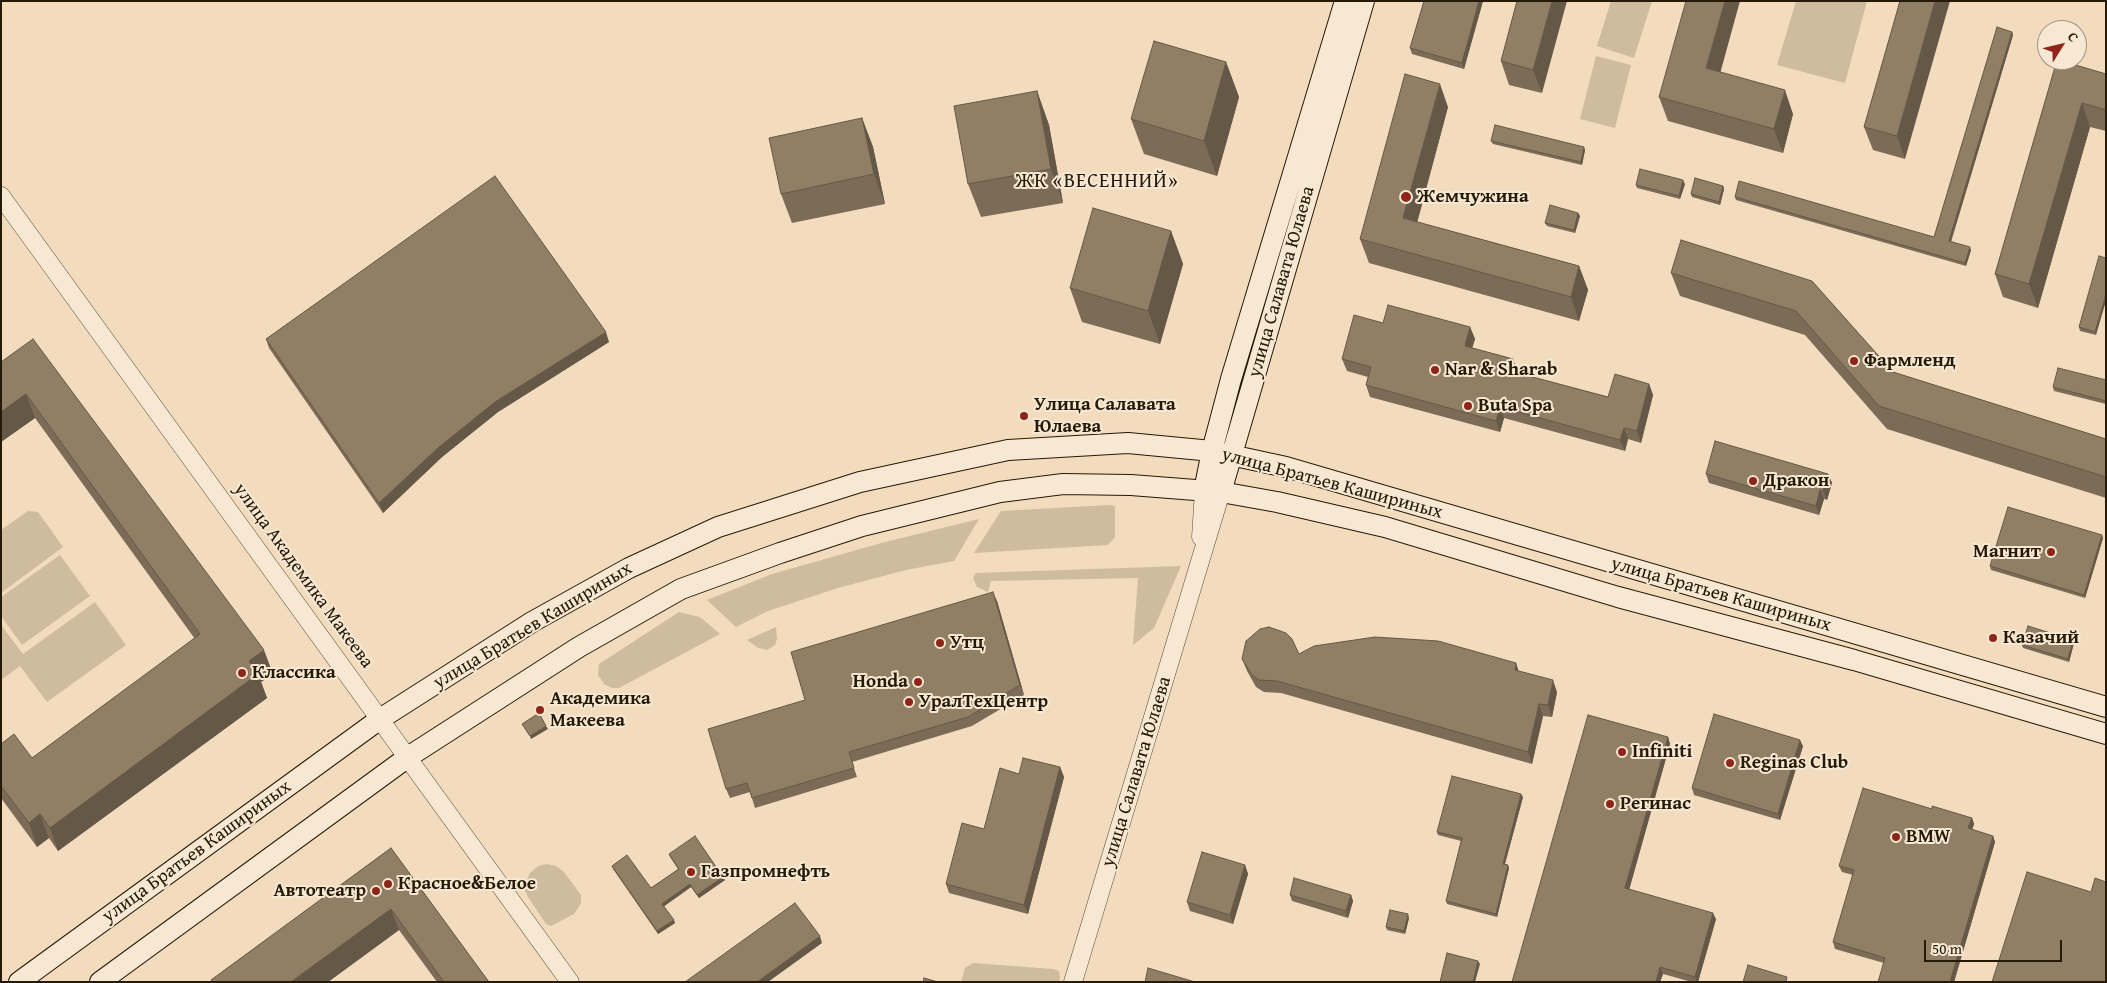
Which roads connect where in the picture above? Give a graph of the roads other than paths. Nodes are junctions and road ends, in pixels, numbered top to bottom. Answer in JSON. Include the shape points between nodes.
{"nodes":[{"id":1,"x":1345,"y":1,"type":"edge"},
{"id":2,"x":1364,"y":1,"type":"edge"},
{"id":3,"x":1,"y":196,"type":"edge"},
{"id":4,"x":1222,"y":454,"type":"junction"},
{"id":5,"x":1213,"y":492,"type":"junction"},
{"id":6,"x":1509,"y":533,"type":"junction"},
{"id":7,"x":1501,"y":562,"type":"junction"},
{"id":8,"x":2106,"y":707,"type":"edge"},
{"id":9,"x":380,"y":719,"type":"junction"},
{"id":10,"x":2106,"y":734,"type":"edge"},
{"id":11,"x":408,"y":757,"type":"junction"},
{"id":12,"x":19,"y":982,"type":"edge"},
{"id":13,"x":100,"y":982,"type":"edge"},
{"id":14,"x":570,"y":982,"type":"edge"},
{"id":15,"x":1074,"y":982,"type":"edge"}],
"edges":[{"from":1,"to":4,"type":"main road","name":"улица Салавата Юлаева","via":[[1234,370]]},
{"from":2,"to":4,"type":"main road","name":"улица Салавата Юлаева"},
{"from":3,"to":9,"type":"street","name":"улица Академика Макеева"},
{"from":4,"to":5,"type":"main road","name":"улица Салавата Юлаева"},
{"from":4,"to":6,"type":"main road","name":"улица Братьев Кашириных","via":[[1286,467]]},
{"from":4,"to":9,"type":"main road","name":"улица Братьев Кашириных","via":[[1128,444],[1046,446],[1008,450],[860,482],[718,528],[629,568],[532,622]]},
{"from":5,"to":7,"type":"main road","name":"улица Братьев Кашириных","via":[[1276,502],[1385,527]]},
{"from":5,"to":11,"type":"main road","name":"улица Братьев Кашириных","via":[[1131,485],[1063,484],[1000,492],[862,526],[780,552],[681,589],[579,648]]},
{"from":5,"to":15,"type":"street","name":"улица Салавата Юлаева","via":[[1201,562]]},
{"from":6,"to":7,"type":"main road"},
{"from":6,"to":8,"type":"main road","name":"улица Братьев Кашириных"},
{"from":7,"to":10,"type":"main road","name":"улица Братьев Кашириных"},
{"from":9,"to":11,"type":"street","name":"улица Академика Макеева"},
{"from":9,"to":12,"type":"main road","name":"улица Братьев Кашириных"},
{"from":11,"to":13,"type":"main road","name":"улица Братьев Кашириных"},
{"from":11,"to":14,"type":"street","name":"улица Академика Макеева"}]}
